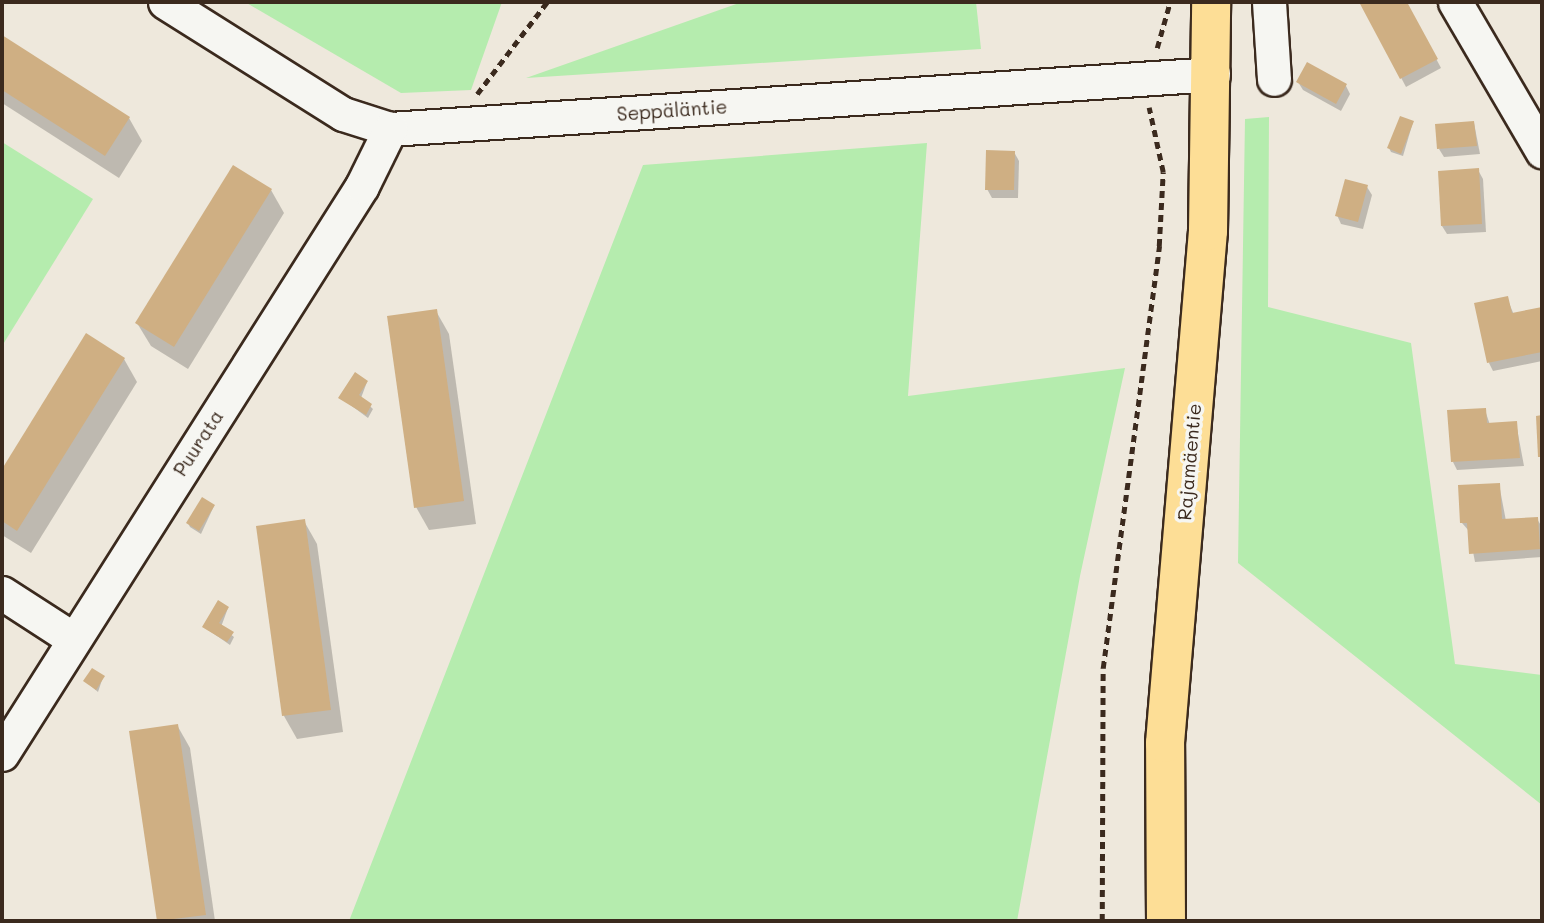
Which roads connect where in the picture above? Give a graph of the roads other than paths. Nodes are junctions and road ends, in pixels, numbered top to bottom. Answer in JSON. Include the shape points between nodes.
{"nodes":[{"id":1,"x":165,"y":2,"type":"edge"},
{"id":2,"x":1211,"y":2,"type":"edge"},
{"id":3,"x":1269,"y":2,"type":"edge"},
{"id":4,"x":1455,"y":2,"type":"edge"},
{"id":5,"x":1213,"y":74,"type":"junction"},
{"id":6,"x":1274,"y":79,"type":"dead end"},
{"id":7,"x":390,"y":129,"type":"junction"},
{"id":8,"x":1542,"y":151,"type":"edge"},
{"id":9,"x":2,"y":593,"type":"edge"},
{"id":10,"x":73,"y":639,"type":"junction"},
{"id":11,"x":2,"y":754,"type":"edge"},
{"id":12,"x":1166,"y":921,"type":"edge"}],
"edges":[{"from":1,"to":7,"type":"street","name":"Seppäläntie","via":[[343,114]]},
{"from":2,"to":5,"type":"main road","name":"Rajamäentie"},
{"from":3,"to":6,"type":"street"},
{"from":4,"to":8,"type":"street"},
{"from":5,"to":7,"type":"street","name":"Seppäläntie"},
{"from":5,"to":12,"type":"main road","name":"Rajamäentie","via":[[1208,231],[1165,743]]},
{"from":7,"to":10,"type":"street","name":"Puurata","via":[[362,186]]},
{"from":9,"to":10,"type":"street"},
{"from":10,"to":11,"type":"street","name":"Puurata"}]}
